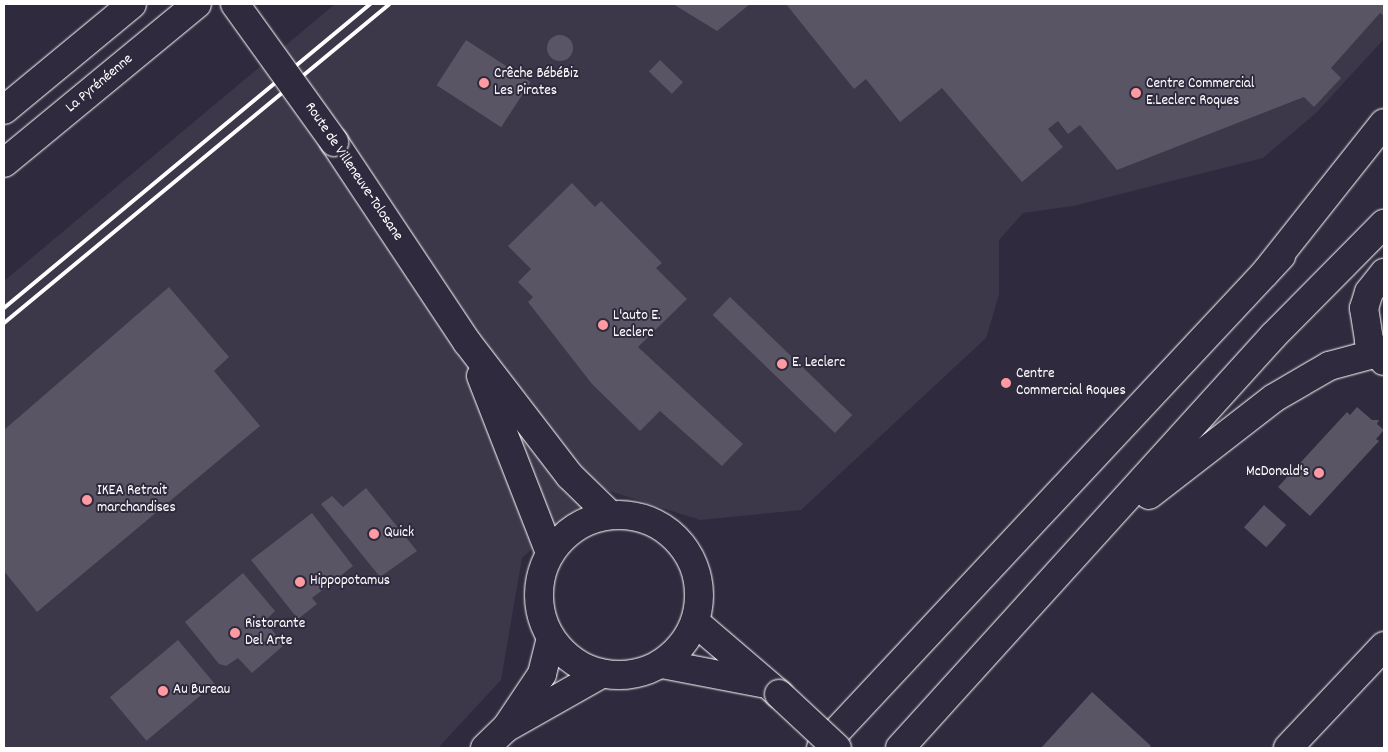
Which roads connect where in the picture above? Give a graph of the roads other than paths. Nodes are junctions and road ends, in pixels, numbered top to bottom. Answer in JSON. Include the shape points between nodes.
{"nodes":[{"id":1,"x":132,"y":4,"type":"edge"},
{"id":2,"x":196,"y":4,"type":"edge"},
{"id":3,"x":235,"y":4,"type":"edge"},
{"id":4,"x":4,"y":110,"type":"edge"},
{"id":5,"x":1384,"y":123,"type":"edge"},
{"id":6,"x":1384,"y":144,"type":"edge"},
{"id":7,"x":4,"y":163,"type":"edge"},
{"id":8,"x":1384,"y":224,"type":"edge"},
{"id":9,"x":1265,"y":273,"type":"junction"},
{"id":10,"x":1384,"y":273,"type":"edge"},
{"id":11,"x":467,"y":342,"type":"junction"},
{"id":12,"x":1380,"y":357,"type":"edge"},
{"id":13,"x":610,"y":515,"type":"junction"},
{"id":14,"x":1097,"y":534,"type":"junction"},
{"id":15,"x":550,"y":553,"type":"junction"},
{"id":16,"x":696,"y":622,"type":"junction"},
{"id":17,"x":551,"y":638,"type":"junction"},
{"id":18,"x":1384,"y":646,"type":"edge"},
{"id":19,"x":662,"y":664,"type":"junction"},
{"id":20,"x":600,"y":674,"type":"junction"},
{"id":21,"x":770,"y":688,"type":"junction"},
{"id":22,"x":506,"y":728,"type":"junction"},
{"id":23,"x":485,"y":748,"type":"edge"},
{"id":24,"x":821,"y":748,"type":"edge"},
{"id":25,"x":837,"y":748,"type":"edge"},
{"id":26,"x":900,"y":748,"type":"edge"},
{"id":27,"x":1288,"y":748,"type":"edge"}],
"edges":[{"from":1,"to":4,"type":"main road"},
{"from":2,"to":7,"type":"main road","name":"La Pyrénéenne"},
{"from":3,"to":11,"type":"main road","name":"Route de Villeneuve-Tolosane","bridge":true,"via":[[334,142]]},
{"from":5,"to":9,"type":"main road"},
{"from":6,"to":9,"type":"main road"},
{"from":8,"to":14,"type":"main road","via":[[1274,336]]},
{"from":9,"to":24,"type":"main road"},
{"from":10,"to":12,"type":"main road","via":[[1369,292],[1364,308],[1364,325]]},
{"from":11,"to":13,"type":"main road","name":"Route de Villeneuve-Tolosane","via":[[570,476]]},
{"from":11,"to":15,"type":"main road","name":"Route de Villeneuve-Tolosane"},
{"from":12,"to":14,"type":"main road","via":[[1329,366],[1274,398]]},
{"from":13,"to":15,"type":"main road","via":[[586,521],[565,535]]},
{"from":13,"to":16,"type":"main road","via":[[652,521],[685,548],[700,589]]},
{"from":14,"to":26,"type":"main road"},
{"from":15,"to":17,"type":"main road","via":[[541,574],[538,596],[542,618]]},
{"from":16,"to":19,"type":"main road","via":[[682,645]]},
{"from":16,"to":21,"type":"main road"},
{"from":17,"to":20,"type":"main road","via":[[581,666]]},
{"from":17,"to":22,"type":"main road","via":[[542,674]]},
{"from":18,"to":27,"type":"main road"},
{"from":19,"to":20,"type":"main road","via":[[622,676]]},
{"from":19,"to":21,"type":"main road"},
{"from":20,"to":22,"type":"main road"},
{"from":21,"to":25,"type":"main road","bridge":true},
{"from":22,"to":23,"type":"main road"}]}
